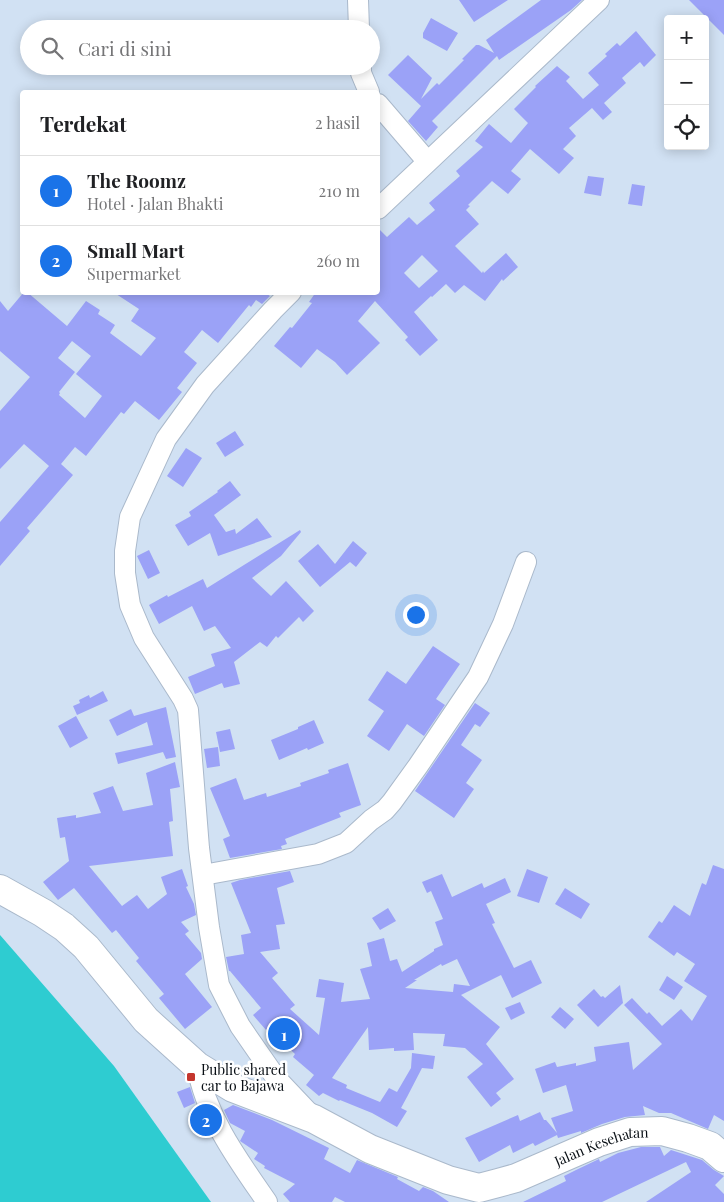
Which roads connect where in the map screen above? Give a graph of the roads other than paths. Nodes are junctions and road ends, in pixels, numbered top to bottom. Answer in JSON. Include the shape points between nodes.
{"nodes":[{"id":1,"x":358,"y":0,"type":"edge"},
{"id":2,"x":599,"y":0,"type":"edge"},
{"id":3,"x":359,"y":20,"type":"edge"},
{"id":4,"x":362,"y":75,"type":"edge"},
{"id":5,"x":368,"y":90,"type":"edge"},
{"id":6,"x":380,"y":106,"type":"edge"},
{"id":7,"x":427,"y":161,"type":"junction"},
{"id":8,"x":380,"y":207,"type":"edge"},
{"id":9,"x":288,"y":295,"type":"edge"},
{"id":10,"x":526,"y":562,"type":"dead end"},
{"id":11,"x":203,"y":875,"type":"junction"},
{"id":12,"x":0,"y":889,"type":"edge"},
{"id":13,"x":198,"y":1066,"type":"junction"},
{"id":14,"x":314,"y":1119,"type":"junction"},
{"id":15,"x":724,"y":1158,"type":"edge"},
{"id":16,"x":483,"y":1195,"type":"edge"},
{"id":17,"x":266,"y":1202,"type":"edge"}],
"edges":[{"from":1,"to":3,"type":"street"},
{"from":2,"to":7,"type":"street"},
{"from":4,"to":5,"type":"street"},
{"from":6,"to":7,"type":"street"},
{"from":7,"to":8,"type":"street"},
{"from":9,"to":11,"type":"street","via":[[205,385],[166,439],[130,517],[125,551],[130,605],[144,638],[183,700],[189,716]]},
{"from":10,"to":11,"type":"street","via":[[503,624],[478,676],[385,810],[346,843],[318,854]]},
{"from":11,"to":14,"type":"street","via":[[219,985],[240,1026],[276,1078]]},
{"from":12,"to":13,"type":"highway","via":[[64,927],[86,947],[146,1020]]},
{"from":13,"to":14,"type":"highway","via":[[233,1088]]},
{"from":13,"to":17,"type":"street","via":[[209,1109]]},
{"from":14,"to":16,"type":"highway","via":[[370,1149]]},
{"from":15,"to":16,"type":"highway","name":"Jalan Kesehatan","via":[[710,1146],[688,1138],[662,1131],[630,1132],[599,1142]]}]}
